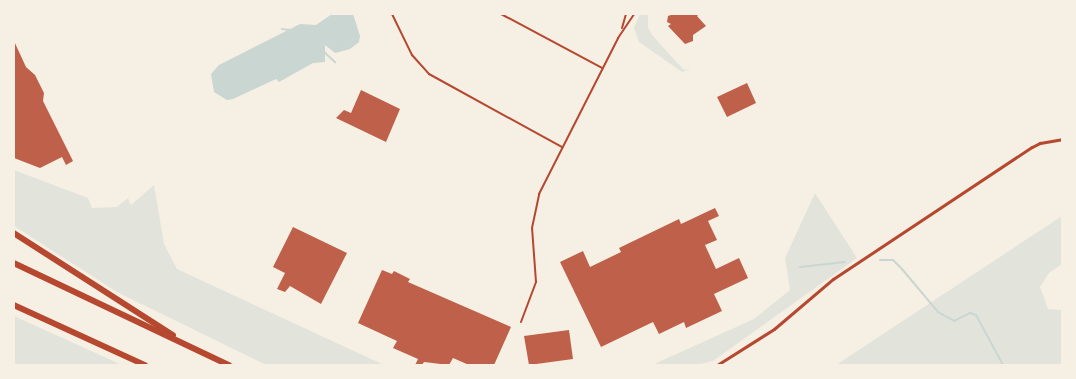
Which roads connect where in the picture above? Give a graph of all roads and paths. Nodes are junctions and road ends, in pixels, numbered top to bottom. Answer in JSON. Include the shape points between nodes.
{"nodes":[{"id":1,"x":392,"y":14,"type":"edge"},
{"id":2,"x":501,"y":14,"type":"edge"},
{"id":3,"x":626,"y":14,"type":"edge"},
{"id":4,"x":634,"y":14,"type":"edge"},
{"id":5,"x":622,"y":30,"type":"junction"},
{"id":6,"x":602,"y":68,"type":"junction"},
{"id":7,"x":1062,"y":139,"type":"edge"},
{"id":8,"x":562,"y":147,"type":"junction"},
{"id":9,"x":14,"y":233,"type":"edge"},
{"id":10,"x":14,"y":263,"type":"edge"},
{"id":11,"x":14,"y":305,"type":"edge"},
{"id":12,"x":521,"y":322,"type":"dead end"},
{"id":13,"x":194,"y":348,"type":"junction"},
{"id":14,"x":145,"y":365,"type":"edge"},
{"id":15,"x":229,"y":365,"type":"edge"},
{"id":16,"x":717,"y":365,"type":"edge"}],
"edges":[{"from":1,"to":8,"type":"lane","via":[[412,55],[428,74]]},
{"from":2,"to":6,"type":"lane"},
{"from":3,"to":5,"type":"lane"},
{"from":4,"to":5,"type":"lane"},
{"from":5,"to":6,"type":"lane"},
{"from":6,"to":8,"type":"lane"},
{"from":7,"to":16,"type":"street","via":[[1032,147],[833,279],[774,329]]},
{"from":8,"to":12,"type":"lane","via":[[536,203],[532,228],[536,282]]},
{"from":9,"to":13,"type":"highway"},
{"from":10,"to":13,"type":"highway"},
{"from":11,"to":14,"type":"highway"},
{"from":13,"to":15,"type":"highway"}]}
